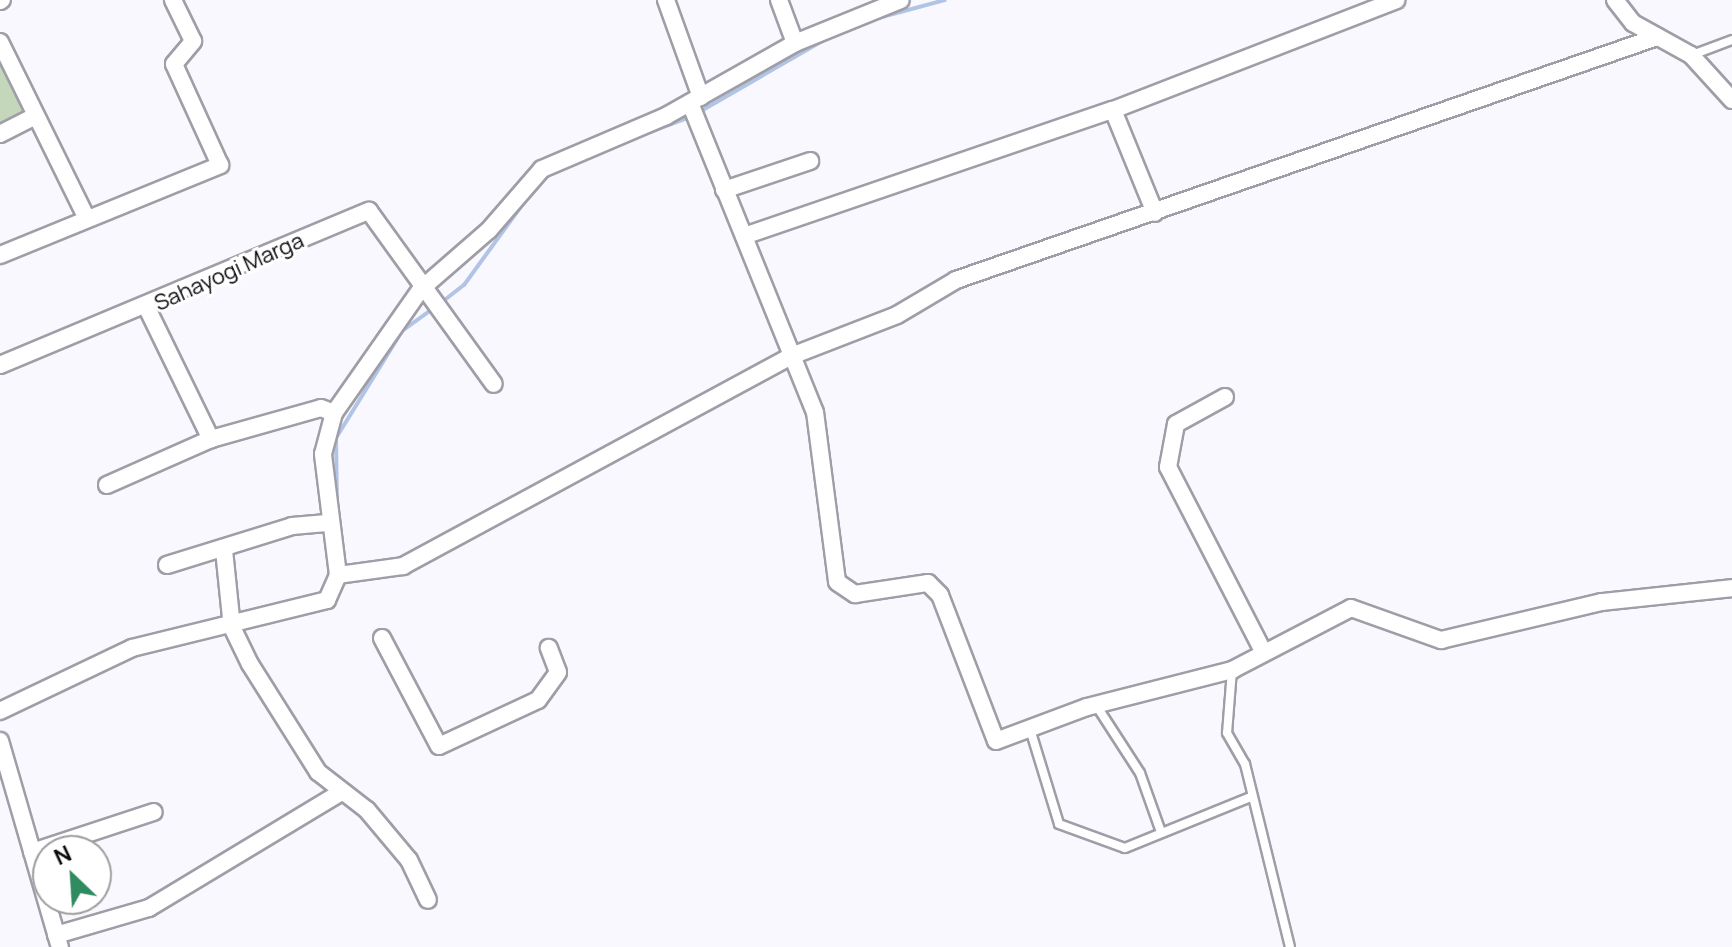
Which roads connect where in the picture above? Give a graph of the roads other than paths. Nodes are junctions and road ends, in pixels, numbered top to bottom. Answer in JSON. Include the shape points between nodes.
{"nodes":[{"id":1,"x":173,"y":0,"type":"edge"},
{"id":2,"x":666,"y":0,"type":"edge"},
{"id":3,"x":779,"y":0,"type":"edge"},
{"id":4,"x":901,"y":0,"type":"edge"},
{"id":5,"x":1396,"y":0,"type":"edge"},
{"id":6,"x":1615,"y":0,"type":"edge"},
{"id":7,"x":880,"y":3,"type":"edge"},
{"id":8,"x":1657,"y":37,"type":"junction"},
{"id":9,"x":1732,"y":40,"type":"edge"},
{"id":10,"x":0,"y":42,"type":"edge"},
{"id":11,"x":795,"y":43,"type":"junction"},
{"id":12,"x":1691,"y":55,"type":"junction"},
{"id":13,"x":696,"y":100,"type":"junction"},
{"id":14,"x":1732,"y":100,"type":"edge"},
{"id":15,"x":1113,"y":110,"type":"junction"},
{"id":16,"x":34,"y":117,"type":"junction"},
{"id":17,"x":0,"y":134,"type":"edge"},
{"id":18,"x":810,"y":161,"type":"dead end"},
{"id":19,"x":724,"y":190,"type":"junction"},
{"id":20,"x":1155,"y":213,"type":"junction"},
{"id":21,"x":87,"y":219,"type":"junction"},
{"id":22,"x":744,"y":236,"type":"junction"},
{"id":23,"x":0,"y":255,"type":"edge"},
{"id":24,"x":420,"y":290,"type":"junction"},
{"id":25,"x":147,"y":308,"type":"junction"},
{"id":26,"x":794,"y":355,"type":"junction"},
{"id":27,"x":0,"y":365,"type":"edge"},
{"id":28,"x":494,"y":384,"type":"dead end"},
{"id":29,"x":1225,"y":397,"type":"dead end"},
{"id":30,"x":334,"y":413,"type":"junction"},
{"id":31,"x":211,"y":439,"type":"junction"},
{"id":32,"x":107,"y":485,"type":"dead end"},
{"id":33,"x":330,"y":523,"type":"junction"},
{"id":34,"x":224,"y":550,"type":"junction"},
{"id":35,"x":167,"y":565,"type":"dead end"},
{"id":36,"x":338,"y":575,"type":"junction"},
{"id":37,"x":1732,"y":588,"type":"edge"},
{"id":38,"x":232,"y":627,"type":"junction"},
{"id":39,"x":382,"y":638,"type":"dead end"},
{"id":40,"x":549,"y":648,"type":"dead end"},
{"id":41,"x":1263,"y":651,"type":"junction"},
{"id":42,"x":1232,"y":670,"type":"junction"},
{"id":43,"x":1096,"y":705,"type":"junction"},
{"id":44,"x":0,"y":711,"type":"edge"},
{"id":45,"x":1030,"y":729,"type":"junction"},
{"id":46,"x":0,"y":741,"type":"edge"},
{"id":47,"x":340,"y":793,"type":"junction"},
{"id":48,"x":1248,"y":798,"type":"junction"},
{"id":49,"x":154,"y":812,"type":"dead end"},
{"id":50,"x":1161,"y":832,"type":"junction"},
{"id":51,"x":84,"y":835,"type":"edge"},
{"id":52,"x":32,"y":852,"type":"edge"},
{"id":53,"x":428,"y":900,"type":"dead end"},
{"id":54,"x":50,"y":915,"type":"edge"},
{"id":55,"x":58,"y":941,"type":"edge"},
{"id":56,"x":1290,"y":947,"type":"edge"}],
"edges":[{"from":1,"to":21,"type":"street","via":[[193,41],[174,64],[220,165]]},
{"from":2,"to":13,"type":"street"},
{"from":3,"to":11,"type":"street"},
{"from":4,"to":7,"type":"street"},
{"from":5,"to":15,"type":"street"},
{"from":6,"to":8,"type":"street"},
{"from":7,"to":11,"type":"street"},
{"from":8,"to":12,"type":"street"},
{"from":8,"to":20,"type":"street"},
{"from":9,"to":12,"type":"lane"},
{"from":10,"to":16,"type":"street"},
{"from":11,"to":13,"type":"street"},
{"from":12,"to":14,"type":"street"},
{"from":13,"to":19,"type":"street"},
{"from":13,"to":24,"type":"street","via":[[542,169],[480,239]]},
{"from":15,"to":20,"type":"street"},
{"from":15,"to":22,"type":"street"},
{"from":16,"to":17,"type":"street"},
{"from":16,"to":21,"type":"street"},
{"from":18,"to":19,"type":"street"},
{"from":19,"to":22,"type":"street"},
{"from":20,"to":26,"type":"street","via":[[956,280],[897,315]]},
{"from":21,"to":23,"type":"street"},
{"from":22,"to":26,"type":"street"},
{"from":24,"to":25,"type":"street","name":"Sahayogi Marga","via":[[363,211]]},
{"from":24,"to":28,"type":"street"},
{"from":24,"to":30,"type":"street"},
{"from":25,"to":27,"type":"street","name":"Sahayogi Marga"},
{"from":25,"to":31,"type":"street"},
{"from":26,"to":36,"type":"street","via":[[431,553],[403,566]]},
{"from":26,"to":45,"type":"street","via":[[825,449],[837,582],[855,594],[928,583],[940,595],[996,741]]},
{"from":29,"to":41,"type":"street","via":[[1176,424],[1168,467]]},
{"from":30,"to":31,"type":"street","via":[[321,408]]},
{"from":30,"to":33,"type":"street","via":[[323,454]]},
{"from":31,"to":32,"type":"street"},
{"from":33,"to":34,"type":"street","via":[[292,526]]},
{"from":33,"to":36,"type":"street"},
{"from":34,"to":35,"type":"street"},
{"from":34,"to":38,"type":"street"},
{"from":36,"to":38,"type":"street","via":[[327,600]]},
{"from":37,"to":41,"type":"street","via":[[1602,602],[1441,640],[1351,608]]},
{"from":38,"to":44,"type":"street","via":[[132,648]]},
{"from":38,"to":47,"type":"street","via":[[318,772]]},
{"from":39,"to":40,"type":"street","via":[[439,746],[538,700],[558,672]]},
{"from":41,"to":42,"type":"street"},
{"from":42,"to":43,"type":"street"},
{"from":42,"to":48,"type":"lane","via":[[1235,701],[1224,711],[1245,764]]},
{"from":43,"to":45,"type":"street"},
{"from":43,"to":50,"type":"lane","via":[[1140,773]]},
{"from":45,"to":50,"type":"lane","via":[[1059,824],[1125,848]]},
{"from":46,"to":52,"type":"street"},
{"from":47,"to":53,"type":"street","via":[[367,810],[409,860]]},
{"from":47,"to":55,"type":"street","via":[[149,908]]},
{"from":48,"to":50,"type":"lane"},
{"from":48,"to":56,"type":"lane"},
{"from":49,"to":51,"type":"street"},
{"from":54,"to":55,"type":"street"}]}
